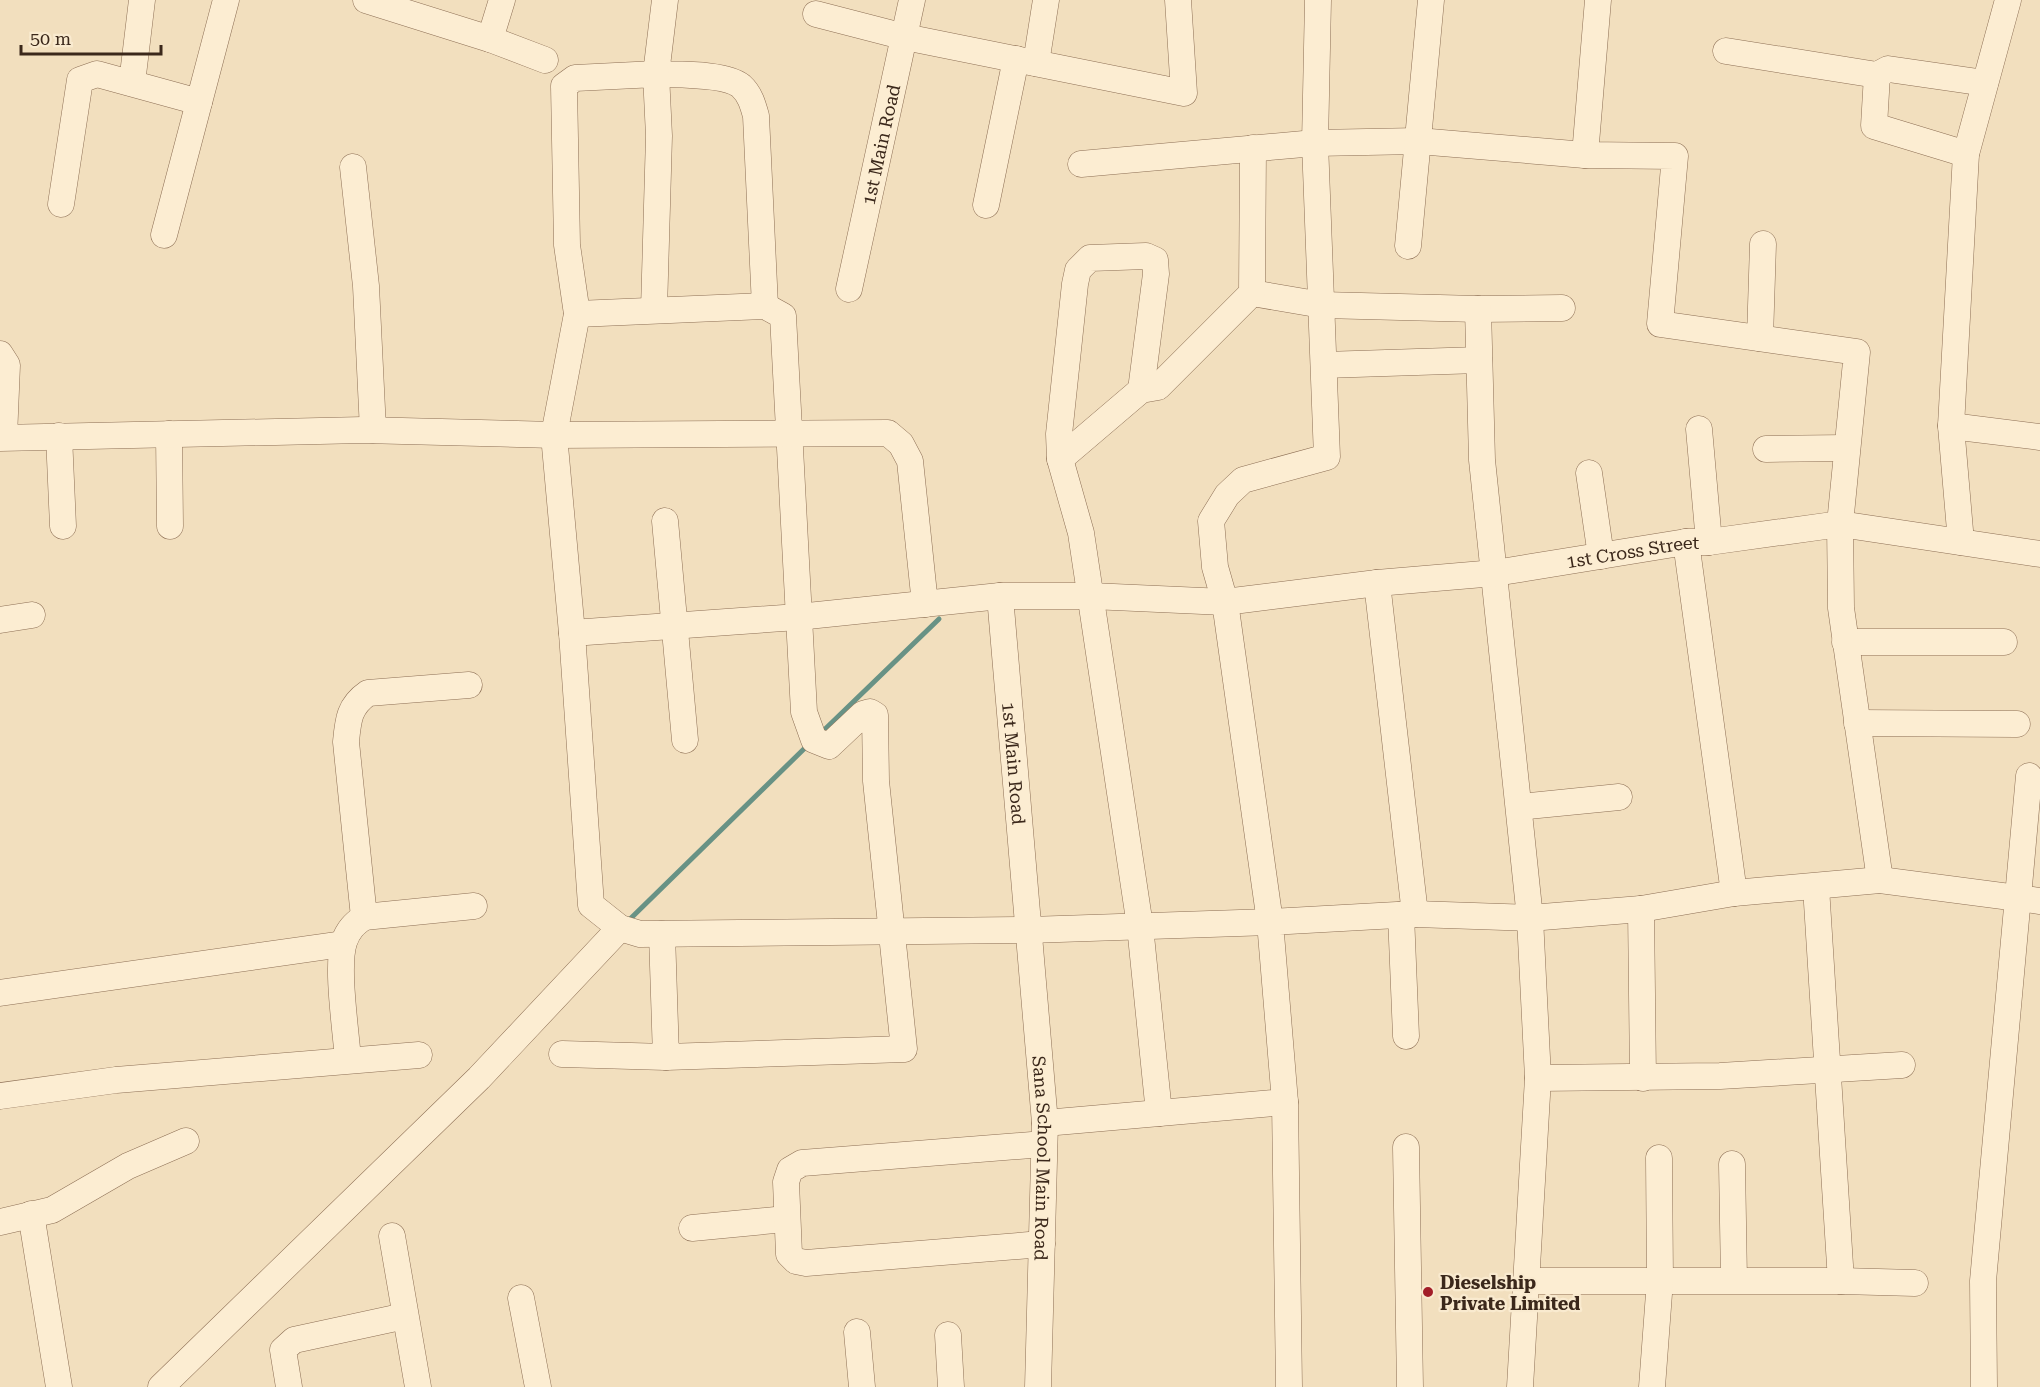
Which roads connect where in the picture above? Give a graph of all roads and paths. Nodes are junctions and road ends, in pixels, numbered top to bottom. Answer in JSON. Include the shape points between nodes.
{"nodes":[{"id":1,"x":142,"y":0,"type":"edge"},
{"id":2,"x":226,"y":0,"type":"edge"},
{"id":3,"x":502,"y":0,"type":"edge"},
{"id":4,"x":664,"y":0,"type":"edge"},
{"id":5,"x":912,"y":0,"type":"edge"},
{"id":6,"x":1046,"y":0,"type":"edge"},
{"id":7,"x":1178,"y":0,"type":"edge"},
{"id":8,"x":1318,"y":0,"type":"edge"},
{"id":9,"x":1431,"y":0,"type":"edge"},
{"id":10,"x":1598,"y":0,"type":"edge"},
{"id":11,"x":2008,"y":0,"type":"edge"},
{"id":12,"x":378,"y":2,"type":"edge"},
{"id":13,"x":816,"y":14,"type":"dead end"},
{"id":14,"x":905,"y":37,"type":"junction"},
{"id":15,"x":490,"y":39,"type":"junction"},
{"id":16,"x":1726,"y":51,"type":"dead end"},
{"id":17,"x":545,"y":60,"type":"dead end"},
{"id":18,"x":1026,"y":61,"type":"junction"},
{"id":19,"x":656,"y":74,"type":"junction"},
{"id":20,"x":1877,"y":75,"type":"junction"},
{"id":21,"x":132,"y":83,"type":"junction"},
{"id":22,"x":1985,"y":84,"type":"junction"},
{"id":23,"x":199,"y":102,"type":"junction"},
{"id":24,"x":1418,"y":141,"type":"junction"},
{"id":25,"x":1314,"y":142,"type":"junction"},
{"id":26,"x":1253,"y":148,"type":"junction"},
{"id":27,"x":1966,"y":154,"type":"junction"},
{"id":28,"x":1585,"y":155,"type":"junction"},
{"id":29,"x":1081,"y":164,"type":"dead end"},
{"id":30,"x":353,"y":167,"type":"dead end"},
{"id":31,"x":61,"y":204,"type":"dead end"},
{"id":32,"x":986,"y":205,"type":"dead end"},
{"id":33,"x":164,"y":235,"type":"dead end"},
{"id":34,"x":1763,"y":244,"type":"dead end"},
{"id":35,"x":1408,"y":246,"type":"dead end"},
{"id":36,"x":849,"y":289,"type":"dead end"},
{"id":37,"x":1252,"y":293,"type":"junction"},
{"id":38,"x":1322,"y":305,"type":"junction"},
{"id":39,"x":765,"y":306,"type":"junction"},
{"id":40,"x":1562,"y":308,"type":"dead end"},
{"id":41,"x":1478,"y":309,"type":"junction"},
{"id":42,"x":654,"y":310,"type":"junction"},
{"id":43,"x":577,"y":314,"type":"junction"},
{"id":44,"x":1760,"y":338,"type":"junction"},
{"id":45,"x":0,"y":354,"type":"edge"},
{"id":46,"x":1479,"y":360,"type":"junction"},
{"id":47,"x":1324,"y":365,"type":"junction"},
{"id":48,"x":1141,"y":390,"type":"junction"},
{"id":49,"x":1951,"y":426,"type":"junction"},
{"id":50,"x":1699,"y":429,"type":"dead end"},
{"id":51,"x":373,"y":430,"type":"junction"},
{"id":52,"x":790,"y":433,"type":"junction"},
{"id":53,"x":169,"y":434,"type":"junction"},
{"id":54,"x":554,"y":435,"type":"junction"},
{"id":55,"x":59,"y":436,"type":"junction"},
{"id":56,"x":2,"y":437,"type":"edge"},
{"id":57,"x":2040,"y":437,"type":"edge"},
{"id":58,"x":1847,"y":448,"type":"junction"},
{"id":59,"x":1766,"y":449,"type":"dead end"},
{"id":60,"x":1060,"y":459,"type":"junction"},
{"id":61,"x":1589,"y":473,"type":"dead end"},
{"id":62,"x":665,"y":521,"type":"dead end"},
{"id":63,"x":1840,"y":524,"type":"junction"},
{"id":64,"x":63,"y":526,"type":"dead end"},
{"id":65,"x":170,"y":526,"type":"dead end"},
{"id":66,"x":1698,"y":542,"type":"junction"},
{"id":67,"x":1961,"y":542,"type":"junction"},
{"id":68,"x":2040,"y":554,"type":"edge"},
{"id":69,"x":1601,"y":556,"type":"junction"},
{"id":70,"x":1495,"y":573,"type":"junction"},
{"id":71,"x":1377,"y":584,"type":"junction"},
{"id":72,"x":1000,"y":596,"type":"junction"},
{"id":73,"x":1091,"y":596,"type":"junction"},
{"id":74,"x":1225,"y":602,"type":"junction"},
{"id":75,"x":925,"y":604,"type":"junction"},
{"id":76,"x":32,"y":615,"type":"dead end"},
{"id":77,"x":798,"y":617,"type":"junction"},
{"id":78,"x":0,"y":620,"type":"edge"},
{"id":79,"x":675,"y":624,"type":"junction"},
{"id":80,"x":572,"y":633,"type":"junction"},
{"id":81,"x":1845,"y":642,"type":"junction"},
{"id":82,"x":2004,"y":642,"type":"dead end"},
{"id":83,"x":469,"y":685,"type":"dead end"},
{"id":84,"x":1857,"y":723,"type":"junction"},
{"id":85,"x":2017,"y":724,"type":"dead end"},
{"id":86,"x":685,"y":740,"type":"dead end"},
{"id":87,"x":2029,"y":776,"type":"dead end"},
{"id":88,"x":1619,"y":797,"type":"dead end"},
{"id":89,"x":1519,"y":807,"type":"junction"},
{"id":90,"x":1880,"y":880,"type":"junction"},
{"id":91,"x":1816,"y":887,"type":"junction"},
{"id":92,"x":1734,"y":893,"type":"junction"},
{"id":93,"x":2030,"y":900,"type":"edge"},
{"id":94,"x":474,"y":906,"type":"dead end"},
{"id":95,"x":1641,"y":909,"type":"junction"},
{"id":96,"x":1408,"y":915,"type":"junction"},
{"id":97,"x":364,"y":917,"type":"junction"},
{"id":98,"x":1530,"y":918,"type":"junction"},
{"id":99,"x":1270,"y":922,"type":"junction"},
{"id":100,"x":1140,"y":926,"type":"junction"},
{"id":101,"x":620,"y":928,"type":"junction"},
{"id":102,"x":1029,"y":930,"type":"junction"},
{"id":103,"x":891,"y":931,"type":"junction"},
{"id":104,"x":662,"y":934,"type":"junction"},
{"id":105,"x":343,"y":944,"type":"junction"},
{"id":106,"x":0,"y":993,"type":"edge"},
{"id":107,"x":1406,"y":1036,"type":"dead end"},
{"id":108,"x":562,"y":1054,"type":"dead end"},
{"id":109,"x":419,"y":1055,"type":"dead end"},
{"id":110,"x":666,"y":1057,"type":"junction"},
{"id":111,"x":348,"y":1060,"type":"junction"},
{"id":112,"x":1902,"y":1065,"type":"dead end"},
{"id":113,"x":1828,"y":1070,"type":"junction"},
{"id":114,"x":1538,"y":1078,"type":"junction"},
{"id":115,"x":1643,"y":1078,"type":"junction"},
{"id":116,"x":0,"y":1096,"type":"edge"},
{"id":117,"x":1285,"y":1102,"type":"junction"},
{"id":118,"x":1159,"y":1113,"type":"junction"},
{"id":119,"x":1044,"y":1134,"type":"junction"},
{"id":120,"x":186,"y":1141,"type":"dead end"},
{"id":121,"x":1406,"y":1147,"type":"dead end"},
{"id":122,"x":1659,"y":1158,"type":"dead end"},
{"id":123,"x":1732,"y":1164,"type":"dead end"},
{"id":124,"x":31,"y":1214,"type":"junction"},
{"id":125,"x":786,"y":1219,"type":"junction"},
{"id":126,"x":0,"y":1222,"type":"edge"},
{"id":127,"x":692,"y":1228,"type":"dead end"},
{"id":128,"x":392,"y":1236,"type":"dead end"},
{"id":129,"x":1041,"y":1244,"type":"junction"},
{"id":130,"x":1526,"y":1281,"type":"junction"},
{"id":131,"x":1660,"y":1281,"type":"junction"},
{"id":132,"x":1734,"y":1281,"type":"junction"},
{"id":133,"x":1841,"y":1281,"type":"junction"},
{"id":134,"x":1915,"y":1283,"type":"dead end"},
{"id":135,"x":521,"y":1298,"type":"dead end"},
{"id":136,"x":405,"y":1316,"type":"junction"},
{"id":137,"x":858,"y":1332,"type":"dead end"},
{"id":138,"x":948,"y":1335,"type":"dead end"},
{"id":139,"x":59,"y":1387,"type":"edge"},
{"id":140,"x":161,"y":1387,"type":"edge"},
{"id":141,"x":289,"y":1387,"type":"edge"},
{"id":142,"x":418,"y":1387,"type":"edge"},
{"id":143,"x":538,"y":1387,"type":"edge"},
{"id":144,"x":862,"y":1387,"type":"edge"},
{"id":145,"x":951,"y":1387,"type":"edge"},
{"id":146,"x":1038,"y":1387,"type":"edge"},
{"id":147,"x":1288,"y":1387,"type":"edge"},
{"id":148,"x":1410,"y":1387,"type":"edge"},
{"id":149,"x":1520,"y":1387,"type":"edge"},
{"id":150,"x":1652,"y":1387,"type":"edge"},
{"id":151,"x":1984,"y":1387,"type":"edge"}],
"edges":[{"from":1,"to":21,"type":"street"},
{"from":2,"to":23,"type":"street"},
{"from":3,"to":15,"type":"street"},
{"from":4,"to":19,"type":"street"},
{"from":5,"to":14,"type":"street","name":"1st Main Road"},
{"from":6,"to":18,"type":"street"},
{"from":7,"to":18,"type":"street","via":[[1184,93]]},
{"from":8,"to":25,"type":"street"},
{"from":9,"to":24,"type":"street"},
{"from":10,"to":28,"type":"street"},
{"from":11,"to":22,"type":"street"},
{"from":12,"to":15,"type":"street"},
{"from":13,"to":14,"type":"street"},
{"from":14,"to":18,"type":"street"},
{"from":14,"to":36,"type":"street","name":"1st Main Road"},
{"from":15,"to":17,"type":"street"},
{"from":16,"to":20,"type":"street"},
{"from":18,"to":32,"type":"street"},
{"from":19,"to":39,"type":"street","via":[[728,80],[741,86],[751,98],[756,116]]},
{"from":19,"to":42,"type":"street","via":[[659,136]]},
{"from":19,"to":43,"type":"street","via":[[574,78],[564,86],[567,245]]},
{"from":20,"to":22,"type":"street","via":[[1888,69]]},
{"from":20,"to":27,"type":"street","via":[[1874,126]]},
{"from":21,"to":23,"type":"street"},
{"from":21,"to":31,"type":"street","via":[[97,74],[80,80]]},
{"from":22,"to":27,"type":"street"},
{"from":23,"to":33,"type":"street"},
{"from":24,"to":25,"type":"street"},
{"from":24,"to":28,"type":"street"},
{"from":24,"to":35,"type":"street"},
{"from":25,"to":26,"type":"street"},
{"from":25,"to":38,"type":"street"},
{"from":26,"to":29,"type":"street"},
{"from":26,"to":37,"type":"street"},
{"from":27,"to":49,"type":"street"},
{"from":28,"to":44,"type":"street","via":[[1675,156],[1660,324]]},
{"from":30,"to":51,"type":"street","via":[[366,294]]},
{"from":34,"to":44,"type":"street"},
{"from":37,"to":38,"type":"street"},
{"from":37,"to":48,"type":"street","via":[[1158,387]]},
{"from":38,"to":41,"type":"street"},
{"from":38,"to":47,"type":"street"},
{"from":39,"to":42,"type":"street"},
{"from":39,"to":52,"type":"street","via":[[783,316]]},
{"from":40,"to":41,"type":"street"},
{"from":41,"to":46,"type":"street"},
{"from":42,"to":43,"type":"street"},
{"from":43,"to":54,"type":"street"},
{"from":44,"to":58,"type":"street","via":[[1857,352]]},
{"from":45,"to":56,"type":"street","via":[[7,365]]},
{"from":46,"to":47,"type":"street"},
{"from":46,"to":70,"type":"street","via":[[1482,460]]},
{"from":47,"to":74,"type":"street","via":[[1327,457],[1243,480],[1227,495],[1211,521],[1215,567]]},
{"from":48,"to":60,"type":"street"},
{"from":48,"to":60,"type":"street","via":[[1155,260],[1146,256],[1090,258],[1078,270],[1075,284],[1059,434]]},
{"from":49,"to":57,"type":"street"},
{"from":49,"to":67,"type":"street"},
{"from":50,"to":66,"type":"street"},
{"from":51,"to":53,"type":"street"},
{"from":51,"to":54,"type":"street"},
{"from":52,"to":54,"type":"street"},
{"from":52,"to":75,"type":"street","via":[[888,433],[901,444],[910,461]]},
{"from":52,"to":77,"type":"street"},
{"from":53,"to":55,"type":"street"},
{"from":53,"to":65,"type":"street"},
{"from":54,"to":80,"type":"street"},
{"from":55,"to":56,"type":"street"},
{"from":55,"to":64,"type":"street"},
{"from":58,"to":59,"type":"street"},
{"from":58,"to":63,"type":"street"},
{"from":60,"to":73,"type":"street","via":[[1081,533]]},
{"from":61,"to":69,"type":"street"},
{"from":62,"to":79,"type":"street"},
{"from":63,"to":66,"type":"street","name":"1st Cross Street"},
{"from":63,"to":67,"type":"street","name":"1st Cross Street"},
{"from":63,"to":81,"type":"street"},
{"from":66,"to":69,"type":"street","name":"1st Cross Street"},
{"from":66,"to":92,"type":"street"},
{"from":67,"to":68,"type":"street","name":"1st Cross Street"},
{"from":69,"to":70,"type":"street","name":"1st Cross Street"},
{"from":70,"to":71,"type":"street","name":"1st Cross Street"},
{"from":70,"to":89,"type":"street"},
{"from":71,"to":74,"type":"street","name":"1st Cross Street"},
{"from":71,"to":96,"type":"street"},
{"from":72,"to":73,"type":"street","name":"1st Cross Street"},
{"from":72,"to":75,"type":"street","name":"1st Cross Street"},
{"from":72,"to":102,"type":"street","name":"1st Main Road"},
{"from":73,"to":74,"type":"street","name":"1st Cross Street"},
{"from":73,"to":100,"type":"street"},
{"from":74,"to":99,"type":"street"},
{"from":75,"to":77,"type":"street","name":"1st Cross Street"},
{"from":76,"to":78,"type":"street"},
{"from":77,"to":79,"type":"street","name":"1st Cross Street"},
{"from":77,"to":103,"type":"street","via":[[804,712],[814,740],[829,746],[863,714],[870,712],[875,716],[876,781]]},
{"from":79,"to":80,"type":"street","name":"1st Cross Street"},
{"from":79,"to":86,"type":"street"},
{"from":80,"to":101,"type":"street","via":[[591,905]]},
{"from":81,"to":82,"type":"street"},
{"from":81,"to":84,"type":"street"},
{"from":83,"to":97,"type":"street","via":[[368,693],[356,701],[348,716],[346,742]]},
{"from":84,"to":85,"type":"street"},
{"from":84,"to":90,"type":"street"},
{"from":87,"to":93,"type":"street"},
{"from":88,"to":89,"type":"street"},
{"from":89,"to":98,"type":"street"},
{"from":90,"to":91,"type":"street"},
{"from":90,"to":93,"type":"street"},
{"from":91,"to":92,"type":"street"},
{"from":91,"to":113,"type":"street"},
{"from":92,"to":95,"type":"street"},
{"from":93,"to":151,"type":"street","via":[[1983,1281]]},
{"from":94,"to":97,"type":"street"},
{"from":95,"to":98,"type":"street"},
{"from":95,"to":115,"type":"street"},
{"from":96,"to":98,"type":"street"},
{"from":96,"to":99,"type":"street"},
{"from":96,"to":107,"type":"street"},
{"from":97,"to":105,"type":"street","via":[[352,926]]},
{"from":98,"to":114,"type":"street"},
{"from":99,"to":100,"type":"street"},
{"from":99,"to":117,"type":"street"},
{"from":100,"to":102,"type":"street"},
{"from":100,"to":118,"type":"street"},
{"from":101,"to":104,"type":"street","via":[[640,934]]},
{"from":101,"to":140,"type":"street","via":[[479,1078]]},
{"from":102,"to":103,"type":"street"},
{"from":102,"to":119,"type":"street","name":"Sana School Main Road"},
{"from":103,"to":104,"type":"street"},
{"from":103,"to":110,"type":"street","via":[[904,1048]]},
{"from":104,"to":110,"type":"street"},
{"from":105,"to":106,"type":"street"},
{"from":105,"to":111,"type":"street"},
{"from":108,"to":110,"type":"street"},
{"from":109,"to":111,"type":"street"},
{"from":111,"to":116,"type":"street","via":[[116,1080]]},
{"from":112,"to":113,"type":"street"},
{"from":113,"to":115,"type":"street"},
{"from":113,"to":133,"type":"street"},
{"from":114,"to":115,"type":"street"},
{"from":114,"to":130,"type":"street"},
{"from":117,"to":118,"type":"street"},
{"from":117,"to":147,"type":"street"},
{"from":118,"to":119,"type":"street"},
{"from":119,"to":125,"type":"street","via":[[802,1163],[790,1170],[786,1182]]},
{"from":119,"to":129,"type":"street","name":"Sana School Main Road"},
{"from":120,"to":124,"type":"street","via":[[128,1166],[52,1210]]},
{"from":121,"to":148,"type":"street"},
{"from":122,"to":131,"type":"street"},
{"from":123,"to":132,"type":"street"},
{"from":124,"to":126,"type":"street"},
{"from":124,"to":139,"type":"street"},
{"from":125,"to":127,"type":"street"},
{"from":125,"to":129,"type":"street","via":[[789,1254],[806,1263]]},
{"from":128,"to":136,"type":"street"},
{"from":129,"to":146,"type":"street","name":"Sana School Main Road"},
{"from":130,"to":131,"type":"street"},
{"from":130,"to":149,"type":"street"},
{"from":131,"to":132,"type":"street"},
{"from":131,"to":150,"type":"street"},
{"from":132,"to":133,"type":"street"},
{"from":133,"to":134,"type":"street"},
{"from":135,"to":143,"type":"street"},
{"from":136,"to":141,"type":"street","via":[[294,1340],[283,1350]]},
{"from":136,"to":142,"type":"street"},
{"from":137,"to":144,"type":"street"},
{"from":138,"to":145,"type":"street"}]}
